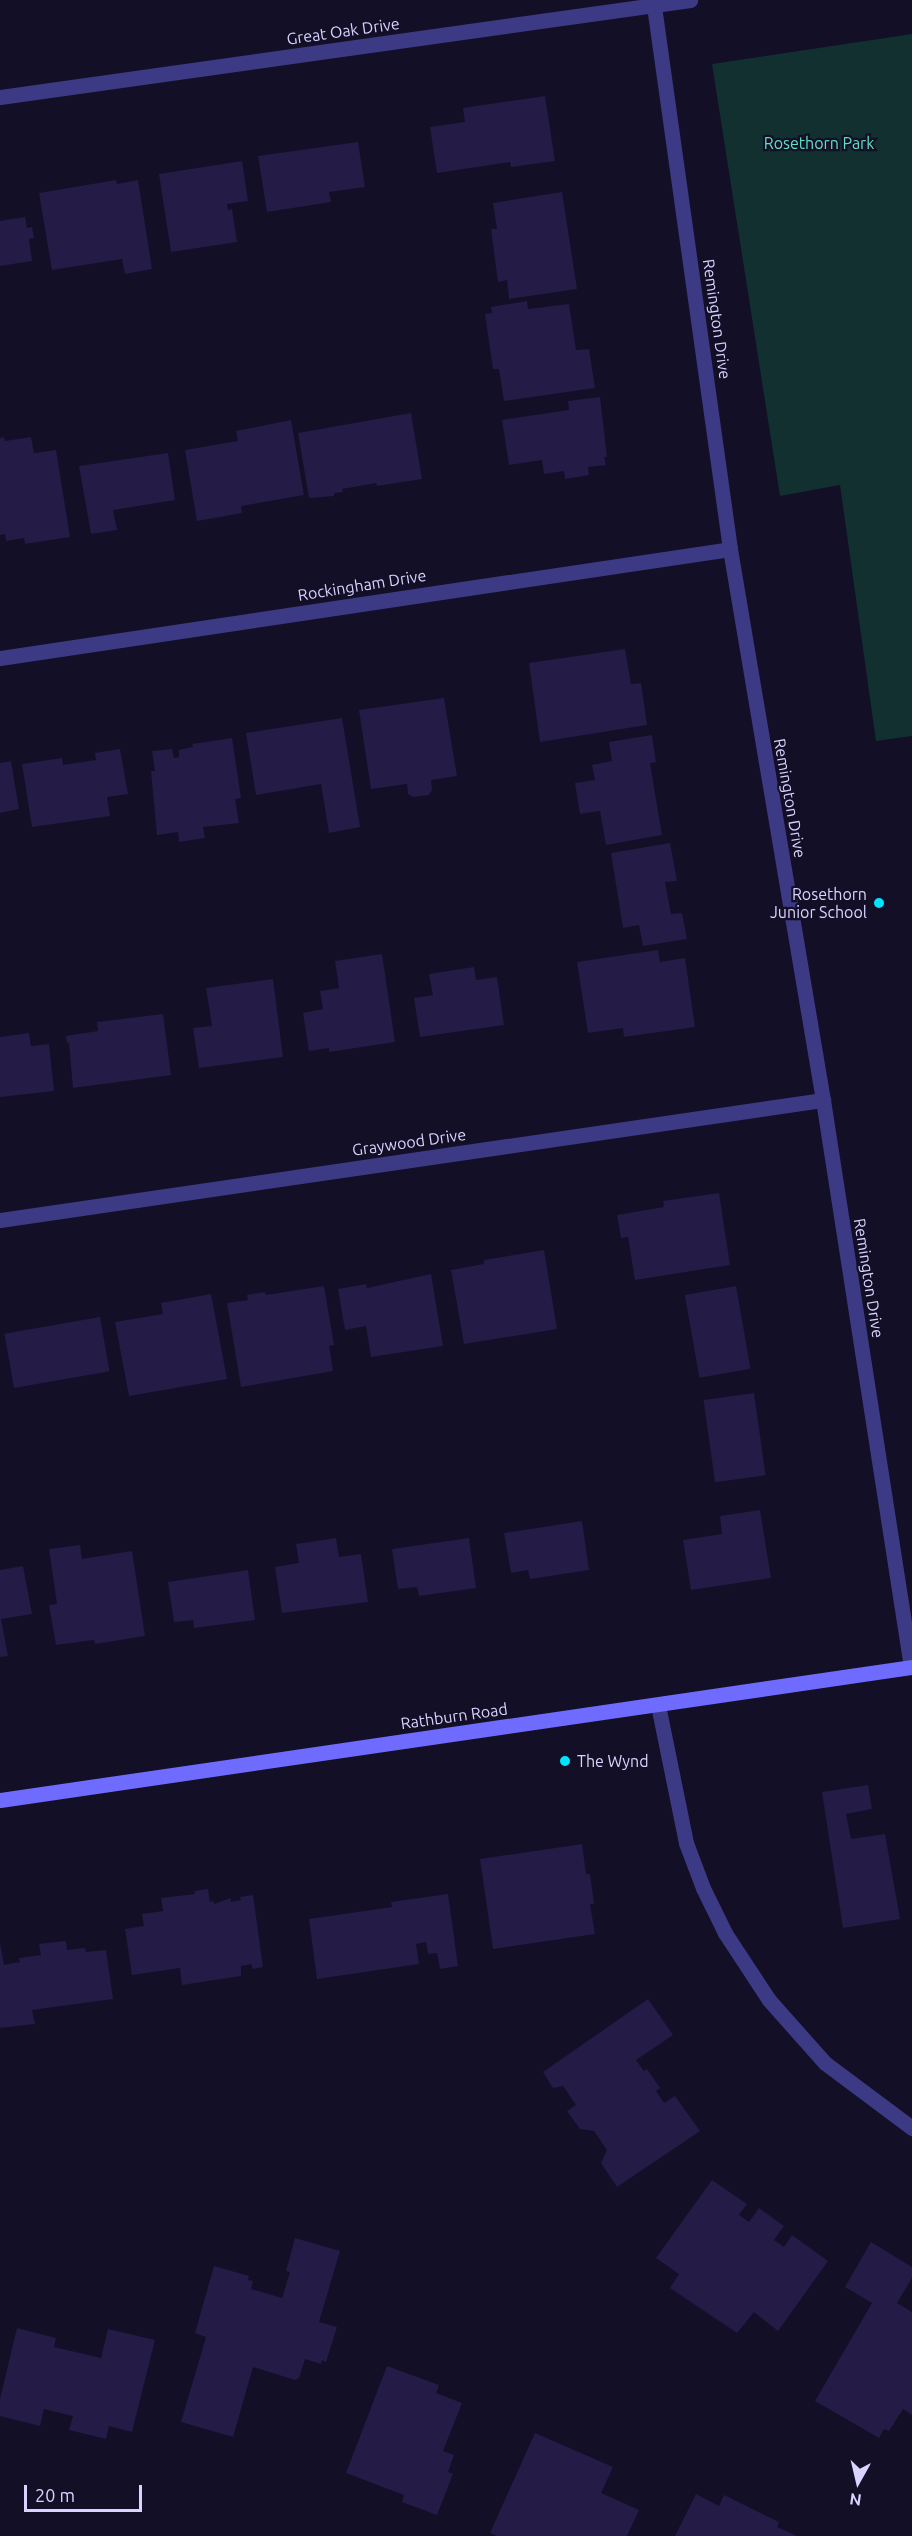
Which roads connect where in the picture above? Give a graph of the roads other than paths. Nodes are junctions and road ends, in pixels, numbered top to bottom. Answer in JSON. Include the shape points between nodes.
{"nodes":[{"id":1,"x":690,"y":0,"type":"edge"},
{"id":2,"x":654,"y":6,"type":"junction"},
{"id":3,"x":0,"y":97,"type":"edge"},
{"id":4,"x":730,"y":549,"type":"junction"},
{"id":5,"x":0,"y":658,"type":"edge"},
{"id":6,"x":823,"y":1100,"type":"junction"},
{"id":7,"x":0,"y":1220,"type":"edge"},
{"id":8,"x":911,"y":1667,"type":"edge"},
{"id":9,"x":658,"y":1705,"type":"junction"},
{"id":10,"x":0,"y":1800,"type":"edge"},
{"id":11,"x":912,"y":2128,"type":"edge"}],
"edges":[{"from":1,"to":2,"type":"street","name":"Great Oak Drive"},
{"from":2,"to":3,"type":"street","name":"Great Oak Drive"},
{"from":2,"to":4,"type":"street","name":"Remington Drive"},
{"from":4,"to":5,"type":"street","name":"Rockingham Drive"},
{"from":4,"to":6,"type":"street","name":"Remington Drive"},
{"from":6,"to":7,"type":"street","name":"Graywood Drive"},
{"from":6,"to":8,"type":"street","name":"Remington Drive"},
{"from":8,"to":9,"type":"street","name":"Rathburn Road"},
{"from":9,"to":10,"type":"street","name":"Rathburn Road"},
{"from":9,"to":11,"type":"street","via":[[686,1843],[725,1933],[769,2000],[825,2063]]}]}
